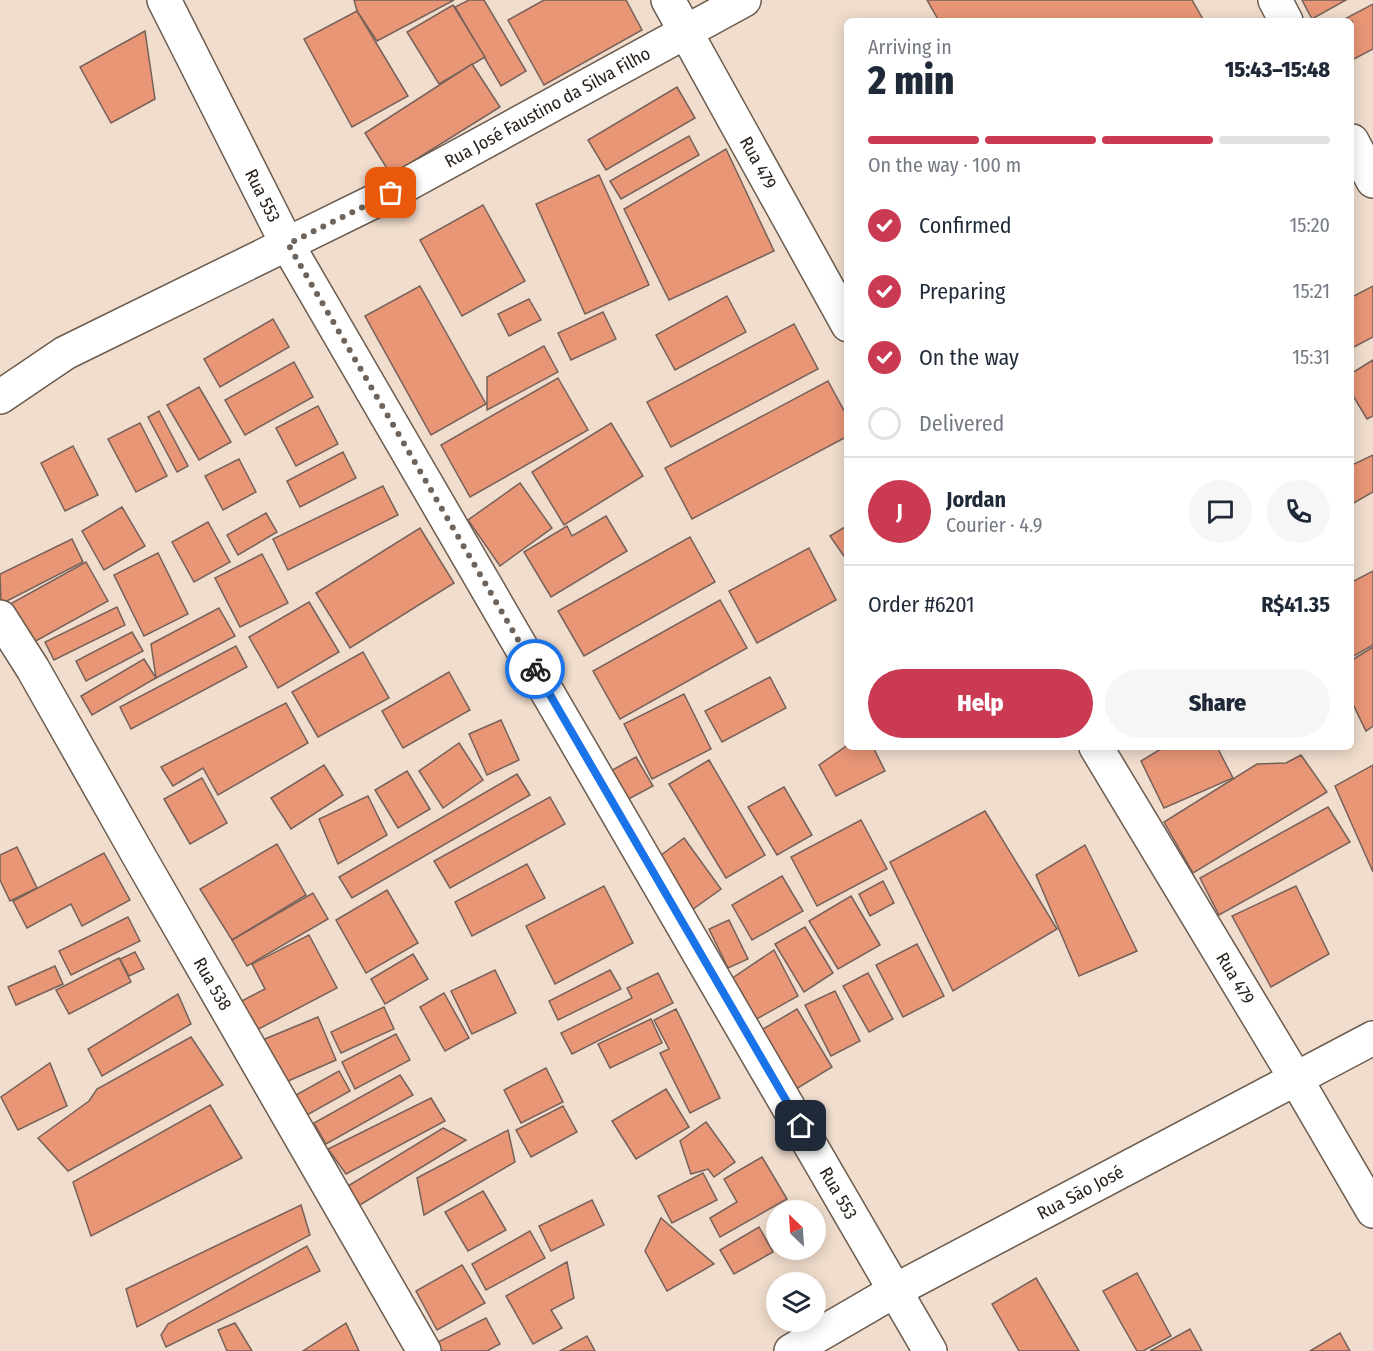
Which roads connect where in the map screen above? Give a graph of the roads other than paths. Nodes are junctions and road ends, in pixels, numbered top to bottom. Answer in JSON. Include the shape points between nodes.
{"nodes":[{"id":1,"x":164,"y":0,"type":"edge"},
{"id":2,"x":668,"y":0,"type":"edge"},
{"id":3,"x":744,"y":0,"type":"edge"},
{"id":4,"x":1275,"y":0,"type":"edge"},
{"id":5,"x":1284,"y":18,"type":"edge"},
{"id":6,"x":685,"y":32,"type":"junction"},
{"id":7,"x":1354,"y":145,"type":"edge"},
{"id":8,"x":1373,"y":181,"type":"edge"},
{"id":9,"x":288,"y":244,"type":"junction"},
{"id":10,"x":844,"y":318,"type":"edge"},
{"id":11,"x":0,"y":397,"type":"edge"},
{"id":12,"x":0,"y":617,"type":"edge"},
{"id":13,"x":1098,"y":750,"type":"edge"},
{"id":14,"x":1373,"y":1038,"type":"edge"},
{"id":15,"x":1296,"y":1079,"type":"junction"},
{"id":16,"x":1373,"y":1211,"type":"edge"},
{"id":17,"x":896,"y":1290,"type":"junction"},
{"id":18,"x":424,"y":1351,"type":"edge"},
{"id":19,"x":791,"y":1351,"type":"edge"},
{"id":20,"x":930,"y":1351,"type":"edge"}],
"edges":[{"from":1,"to":9,"type":"street","name":"Rua 553"},
{"from":2,"to":6,"type":"street","name":"Rua 479"},
{"from":3,"to":6,"type":"street","name":"Rua José Faustino da Silva Filho"},
{"from":4,"to":5,"type":"street"},
{"from":6,"to":9,"type":"street","name":"Rua José Faustino da Silva Filho","via":[[391,193]]},
{"from":6,"to":10,"type":"street","name":"Rua 479"},
{"from":7,"to":8,"type":"street"},
{"from":9,"to":11,"type":"street","name":"Rua José Faustino da Silva Filho","via":[[65,353]]},
{"from":9,"to":17,"type":"street","name":"Rua 553"},
{"from":12,"to":18,"type":"street","name":"Rua 538"},
{"from":13,"to":15,"type":"street","name":"Rua 479"},
{"from":14,"to":15,"type":"street","name":"Rua São José"},
{"from":15,"to":16,"type":"street","name":"Rua 479"},
{"from":15,"to":17,"type":"street","name":"Rua São José"},
{"from":17,"to":19,"type":"street","name":"Rua São José"},
{"from":17,"to":20,"type":"street","name":"Rua 553"}]}
